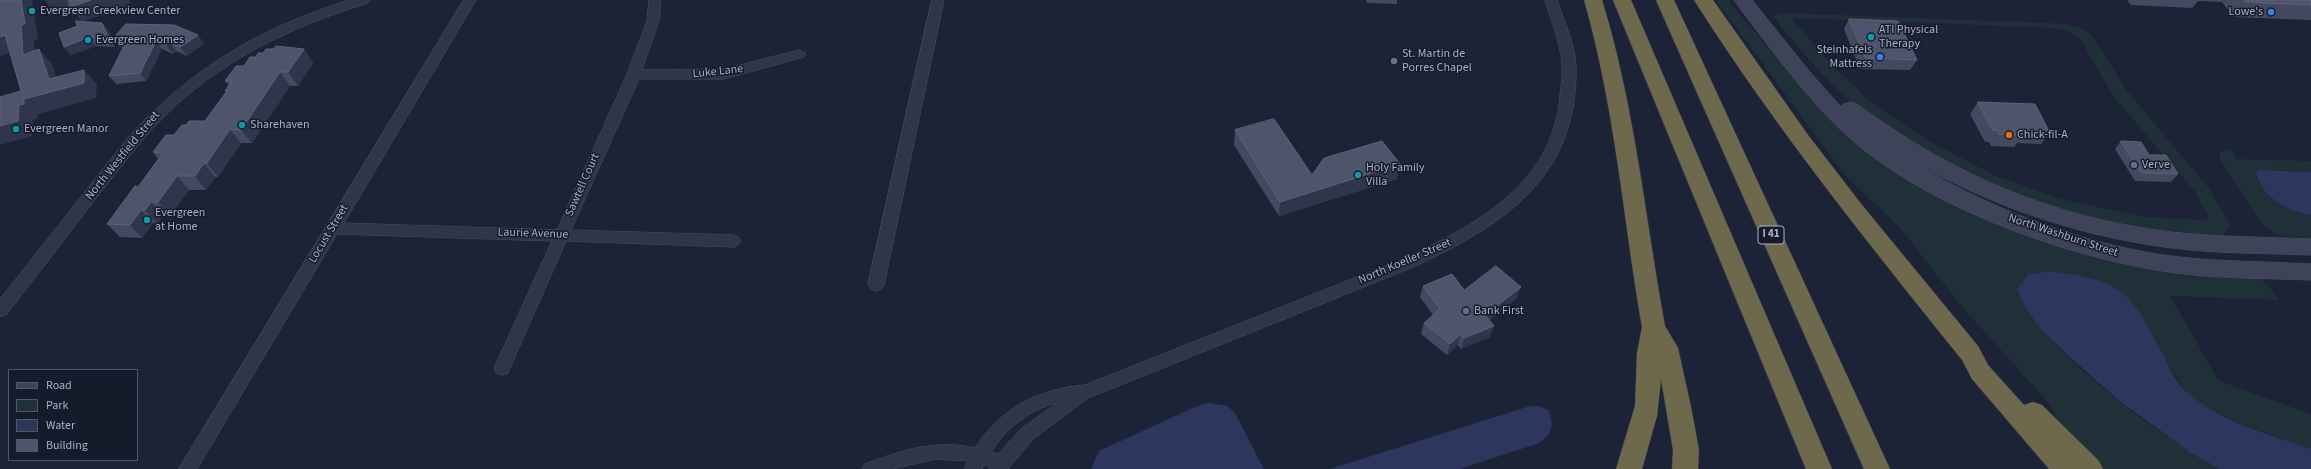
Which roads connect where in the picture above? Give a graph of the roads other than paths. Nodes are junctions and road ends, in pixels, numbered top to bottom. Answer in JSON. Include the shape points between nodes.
{"nodes":[{"id":1,"x":364,"y":0,"type":"edge"},
{"id":2,"x":470,"y":0,"type":"edge"},
{"id":3,"x":655,"y":0,"type":"edge"},
{"id":4,"x":938,"y":0,"type":"edge"},
{"id":5,"x":1550,"y":0,"type":"edge"},
{"id":6,"x":1593,"y":0,"type":"edge"},
{"id":7,"x":1622,"y":0,"type":"edge"},
{"id":8,"x":1666,"y":0,"type":"edge"},
{"id":9,"x":1702,"y":0,"type":"edge"},
{"id":10,"x":1744,"y":0,"type":"edge"},
{"id":11,"x":1780,"y":46,"type":"junction"},
{"id":12,"x":799,"y":54,"type":"dead end"},
{"id":13,"x":634,"y":74,"type":"junction"},
{"id":14,"x":333,"y":228,"type":"junction"},
{"id":15,"x":561,"y":235,"type":"junction"},
{"id":16,"x":733,"y":241,"type":"dead end"},
{"id":17,"x":2311,"y":247,"type":"edge"},
{"id":18,"x":2311,"y":272,"type":"edge"},
{"id":19,"x":876,"y":285,"type":"dead end"},
{"id":20,"x":0,"y":311,"type":"edge"},
{"id":21,"x":1654,"y":327,"type":"junction"},
{"id":22,"x":1970,"y":353,"type":"junction"},
{"id":23,"x":502,"y":368,"type":"dead end"},
{"id":24,"x":1086,"y":392,"type":"junction"},
{"id":25,"x":977,"y":462,"type":"edge"},
{"id":26,"x":1000,"y":466,"type":"edge"},
{"id":27,"x":188,"y":469,"type":"edge"},
{"id":28,"x":871,"y":469,"type":"edge"},
{"id":29,"x":1629,"y":469,"type":"edge"},
{"id":30,"x":1685,"y":469,"type":"edge"},
{"id":31,"x":1819,"y":469,"type":"edge"},
{"id":32,"x":1877,"y":469,"type":"edge"},
{"id":33,"x":2065,"y":469,"type":"edge"},
{"id":34,"x":2090,"y":469,"type":"edge"}],
"edges":[{"from":1,"to":20,"type":"street","name":"North Westfield Street","via":[[308,18],[261,39],[222,61],[187,86],[138,135]]},
{"from":2,"to":14,"type":"street","name":"Locust Street"},
{"from":3,"to":13,"type":"street","name":"Sawtell Court","via":[[653,21]]},
{"from":4,"to":19,"type":"street"},
{"from":5,"to":24,"type":"street","name":"North Koeller Street","via":[[1563,37],[1569,67],[1566,112],[1562,129],[1538,174],[1488,222],[1444,247]]},
{"from":6,"to":21,"type":"highway","via":[[1602,25],[1616,92]]},
{"from":7,"to":31,"type":"highway"},
{"from":8,"to":32,"type":"highway","number":"I 41"},
{"from":9,"to":22,"type":"highway","via":[[1800,140],[1854,211]]},
{"from":10,"to":11,"type":"street","name":"North Washburn Street"},
{"from":11,"to":17,"type":"street","name":"North Washburn Street","via":[[1849,108],[1908,150],[1965,180],[2032,208],[2106,229],[2158,238]]},
{"from":11,"to":18,"type":"street","name":"North Washburn Street","via":[[1820,98],[1843,122],[1878,150],[1931,182],[2029,228],[2092,248],[2179,265]]},
{"from":12,"to":13,"type":"street","name":"Luke Lane","via":[[724,74]]},
{"from":13,"to":15,"type":"street","name":"Sawtell Court"},
{"from":14,"to":15,"type":"street","name":"Laurie Avenue"},
{"from":14,"to":27,"type":"street","name":"Locust Street"},
{"from":15,"to":16,"type":"street","name":"Laurie Avenue"},
{"from":15,"to":23,"type":"street","name":"Sawtell Court"},
{"from":21,"to":29,"type":"highway","via":[[1649,343],[1648,400]]},
{"from":21,"to":30,"type":"highway","via":[[1666,348],[1686,450]]},
{"from":22,"to":33,"type":"highway","via":[[1980,372]]},
{"from":22,"to":34,"type":"highway"},
{"from":24,"to":25,"type":"street","name":"North Koeller Street","via":[[1054,396],[1025,409],[1002,426]]},
{"from":24,"to":26,"type":"street","name":"North Koeller Street","via":[[1029,430]]},
{"from":25,"to":26,"type":"street"},
{"from":25,"to":28,"type":"street","via":[[955,451],[932,450],[896,459]]}]}
